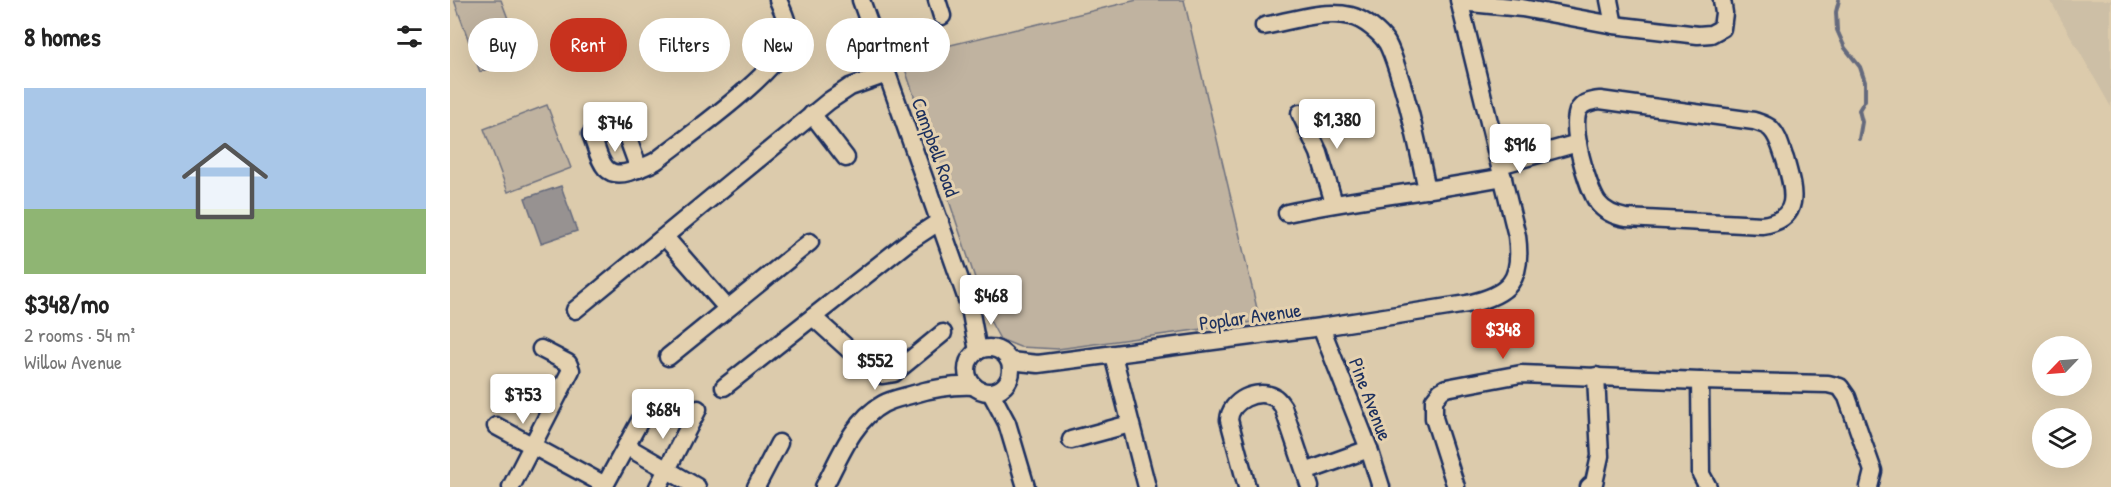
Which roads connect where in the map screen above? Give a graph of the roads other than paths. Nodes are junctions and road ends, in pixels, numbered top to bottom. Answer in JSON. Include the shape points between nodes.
{"nodes":[{"id":1,"x":778,"y":0,"type":"edge"},
{"id":2,"x":861,"y":0,"type":"edge"},
{"id":3,"x":1608,"y":0,"type":"edge"},
{"id":4,"x":1722,"y":0,"type":"edge"},
{"id":5,"x":1460,"y":1,"type":"edge"},
{"id":6,"x":1521,"y":4,"type":"edge"},
{"id":7,"x":785,"y":8,"type":"edge"},
{"id":8,"x":1614,"y":25,"type":"junction"},
{"id":9,"x":1264,"y":26,"type":"dead end"},
{"id":10,"x":887,"y":74,"type":"junction"},
{"id":11,"x":1300,"y":112,"type":"dead end"},
{"id":12,"x":812,"y":114,"type":"junction"},
{"id":13,"x":624,"y":125,"type":"dead end"},
{"id":14,"x":591,"y":134,"type":"dead end"},
{"id":15,"x":1578,"y":143,"type":"junction"},
{"id":16,"x":846,"y":158,"type":"dead end"},
{"id":17,"x":639,"y":169,"type":"junction"},
{"id":18,"x":1502,"y":171,"type":"junction"},
{"id":19,"x":1427,"y":190,"type":"junction"},
{"id":20,"x":1334,"y":203,"type":"junction"},
{"id":21,"x":1287,"y":213,"type":"dead end"},
{"id":22,"x":940,"y":221,"type":"junction"},
{"id":23,"x":665,"y":237,"type":"junction"},
{"id":24,"x":810,"y":242,"type":"dead end"},
{"id":25,"x":727,"y":309,"type":"junction"},
{"id":26,"x":575,"y":310,"type":"dead end"},
{"id":27,"x":813,"y":317,"type":"junction"},
{"id":28,"x":1321,"y":327,"type":"junction"},
{"id":29,"x":943,"y":333,"type":"dead end"},
{"id":30,"x":541,"y":349,"type":"dead end"},
{"id":31,"x":983,"y":349,"type":"junction"},
{"id":32,"x":1113,"y":355,"type":"junction"},
{"id":33,"x":668,"y":357,"type":"dead end"},
{"id":34,"x":967,"y":370,"type":"junction"},
{"id":35,"x":1596,"y":376,"type":"junction"},
{"id":36,"x":1004,"y":379,"type":"junction"},
{"id":37,"x":1700,"y":381,"type":"junction"},
{"id":38,"x":974,"y":386,"type":"junction"},
{"id":39,"x":724,"y":387,"type":"dead end"},
{"id":40,"x":933,"y":388,"type":"junction"},
{"id":41,"x":648,"y":406,"type":"dead end"},
{"id":42,"x":698,"y":409,"type":"dead end"},
{"id":43,"x":1130,"y":424,"type":"junction"},
{"id":44,"x":496,"y":426,"type":"dead end"},
{"id":45,"x":1071,"y":440,"type":"dead end"},
{"id":46,"x":779,"y":442,"type":"dead end"},
{"id":47,"x":532,"y":446,"type":"junction"},
{"id":48,"x":626,"y":446,"type":"junction"},
{"id":49,"x":1369,"y":449,"type":"junction"},
{"id":50,"x":667,"y":470,"type":"junction"},
{"id":51,"x":1307,"y":479,"type":"edge"},
{"id":52,"x":604,"y":486,"type":"edge"},
{"id":53,"x":757,"y":486,"type":"edge"},
{"id":54,"x":511,"y":487,"type":"edge"},
{"id":55,"x":658,"y":487,"type":"edge"},
{"id":56,"x":697,"y":487,"type":"edge"},
{"id":57,"x":824,"y":487,"type":"edge"},
{"id":58,"x":1026,"y":487,"type":"edge"},
{"id":59,"x":1147,"y":487,"type":"edge"},
{"id":60,"x":1247,"y":487,"type":"edge"},
{"id":61,"x":1381,"y":487,"type":"edge"},
{"id":62,"x":1456,"y":487,"type":"edge"},
{"id":63,"x":1589,"y":487,"type":"edge"},
{"id":64,"x":1708,"y":487,"type":"edge"},
{"id":65,"x":1869,"y":487,"type":"edge"}],
"edges":[{"from":1,"to":7,"type":"street"},
{"from":2,"to":10,"type":"street","name":"Campbell Road"},
{"from":3,"to":8,"type":"street"},
{"from":4,"to":8,"type":"street","via":[[1722,27],[1711,34]]},
{"from":5,"to":6,"type":"street"},
{"from":5,"to":18,"type":"street","name":"Poplar Avenue"},
{"from":6,"to":8,"type":"street"},
{"from":7,"to":17,"type":"street","via":[[787,42],[769,69],[656,161]]},
{"from":9,"to":19,"type":"street","via":[[1321,15],[1353,16],[1381,36],[1394,57],[1405,93]]},
{"from":10,"to":12,"type":"street","via":[[850,87]]},
{"from":10,"to":22,"type":"street","name":"Campbell Road"},
{"from":11,"to":20,"type":"street","via":[[1319,153]]},
{"from":12,"to":16,"type":"street"},
{"from":12,"to":23,"type":"street"},
{"from":13,"to":17,"type":"street"},
{"from":14,"to":17,"type":"street","via":[[609,172],[620,174]]},
{"from":15,"to":15,"type":"street","via":[[1576,118],[1590,101],[1754,121],[1770,128],[1780,143],[1793,186],[1792,207],[1772,224],[1762,225],[1618,217],[1594,195]]},
{"from":15,"to":18,"type":"street"},
{"from":18,"to":19,"type":"street"},
{"from":18,"to":28,"type":"street","name":"Poplar Avenue","via":[[1520,256],[1516,276],[1504,290],[1467,304]]},
{"from":19,"to":20,"type":"street"},
{"from":20,"to":21,"type":"street"},
{"from":22,"to":27,"type":"street"},
{"from":22,"to":31,"type":"street","name":"Campbell Road"},
{"from":23,"to":25,"type":"street"},
{"from":23,"to":26,"type":"street"},
{"from":24,"to":25,"type":"street"},
{"from":25,"to":33,"type":"street"},
{"from":27,"to":29,"type":"street","via":[[882,375],[894,373]]},
{"from":27,"to":39,"type":"street"},
{"from":28,"to":32,"type":"street","name":"Poplar Avenue"},
{"from":28,"to":49,"type":"street","name":"Pine Avenue"},
{"from":30,"to":47,"type":"street","via":[[571,367]]},
{"from":31,"to":34,"type":"street","via":[[970,359]]},
{"from":31,"to":36,"type":"street","via":[[1001,351]]},
{"from":32,"to":36,"type":"street","name":"Poplar Avenue","via":[[1038,364]]},
{"from":32,"to":43,"type":"street"},
{"from":34,"to":38,"type":"street"},
{"from":34,"to":40,"type":"street"},
{"from":35,"to":37,"type":"street"},
{"from":35,"to":62,"type":"street","via":[[1521,374],[1441,391],[1432,407]]},
{"from":35,"to":63,"type":"street","via":[[1600,456],[1594,483]]},
{"from":36,"to":38,"type":"street","via":[[979,390]]},
{"from":36,"to":58,"type":"street","via":[[1007,423]]},
{"from":37,"to":64,"type":"street","via":[[1701,474]]},
{"from":37,"to":65,"type":"street","via":[[1840,387],[1873,471]]},
{"from":38,"to":40,"type":"street"},
{"from":40,"to":57,"type":"street","via":[[883,404],[868,415]]},
{"from":41,"to":48,"type":"street"},
{"from":42,"to":50,"type":"street"},
{"from":43,"to":45,"type":"street"},
{"from":43,"to":59,"type":"street"},
{"from":44,"to":47,"type":"street"},
{"from":46,"to":53,"type":"street"},
{"from":47,"to":52,"type":"street"},
{"from":47,"to":54,"type":"street"},
{"from":48,"to":50,"type":"street"},
{"from":48,"to":52,"type":"street"},
{"from":49,"to":51,"type":"street"},
{"from":49,"to":61,"type":"street","name":"Pine Avenue"},
{"from":50,"to":55,"type":"street"},
{"from":50,"to":56,"type":"street"},
{"from":51,"to":60,"type":"street","via":[[1289,420],[1277,399],[1261,394],[1243,399],[1230,411]]}]}
